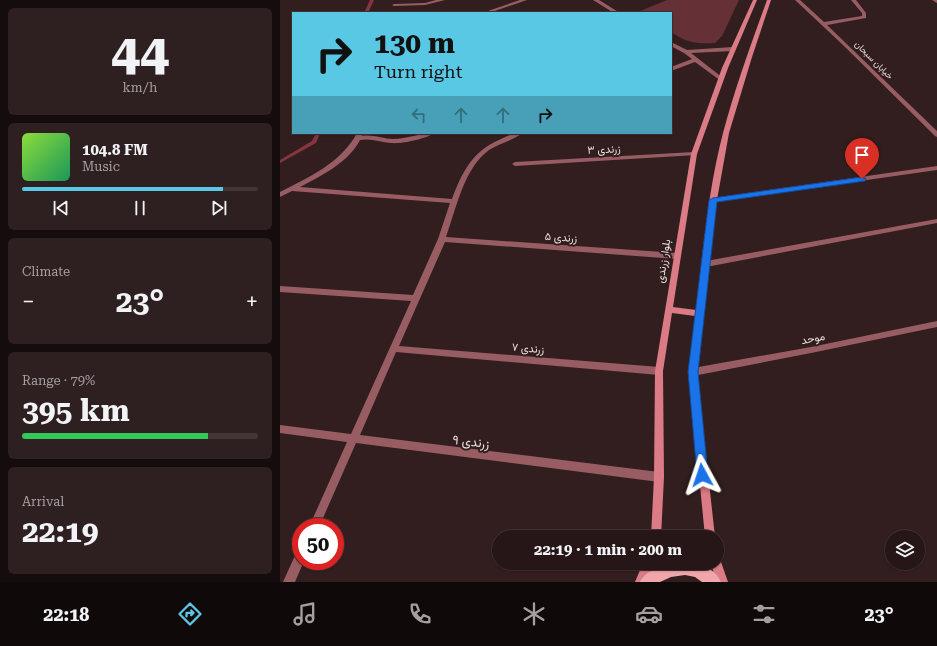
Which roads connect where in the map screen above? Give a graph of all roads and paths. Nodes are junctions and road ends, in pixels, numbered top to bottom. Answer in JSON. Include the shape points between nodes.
{"nodes":[{"id":1,"x":443,"y":0,"type":"edge"},
{"id":2,"x":525,"y":0,"type":"edge"},
{"id":3,"x":595,"y":0,"type":"edge"},
{"id":4,"x":755,"y":0,"type":"edge"},
{"id":5,"x":769,"y":0,"type":"edge"},
{"id":6,"x":797,"y":0,"type":"edge"},
{"id":7,"x":853,"y":0,"type":"edge"},
{"id":8,"x":934,"y":0,"type":"edge"},
{"id":9,"x":937,"y":2,"type":"edge"},
{"id":10,"x":394,"y":4,"type":"edge"},
{"id":11,"x":487,"y":12,"type":"edge"},
{"id":12,"x":616,"y":12,"type":"edge"},
{"id":13,"x":823,"y":24,"type":"junction"},
{"id":14,"x":672,"y":45,"type":"edge"},
{"id":15,"x":733,"y":48,"type":"junction"},
{"id":16,"x":686,"y":52,"type":"junction"},
{"id":17,"x":695,"y":60,"type":"junction"},
{"id":18,"x":672,"y":69,"type":"edge"},
{"id":19,"x":721,"y":79,"type":"junction"},
{"id":20,"x":427,"y":134,"type":"edge"},
{"id":21,"x":517,"y":134,"type":"edge"},
{"id":22,"x":360,"y":135,"type":"edge"},
{"id":23,"x":937,"y":135,"type":"edge"},
{"id":24,"x":694,"y":154,"type":"junction"},
{"id":25,"x":515,"y":164,"type":"dead end"},
{"id":26,"x":937,"y":168,"type":"edge"},
{"id":27,"x":292,"y":189,"type":"junction"},
{"id":28,"x":280,"y":195,"type":"edge"},
{"id":29,"x":713,"y":200,"type":"junction"},
{"id":30,"x":455,"y":201,"type":"junction"},
{"id":31,"x":937,"y":221,"type":"edge"},
{"id":32,"x":442,"y":239,"type":"junction"},
{"id":33,"x":677,"y":256,"type":"junction"},
{"id":34,"x":706,"y":264,"type":"junction"},
{"id":35,"x":280,"y":289,"type":"edge"},
{"id":36,"x":416,"y":298,"type":"junction"},
{"id":37,"x":669,"y":310,"type":"junction"},
{"id":38,"x":700,"y":313,"type":"junction"},
{"id":39,"x":937,"y":324,"type":"edge"},
{"id":40,"x":394,"y":349,"type":"junction"},
{"id":41,"x":659,"y":371,"type":"junction"},
{"id":42,"x":693,"y":372,"type":"junction"},
{"id":43,"x":280,"y":429,"type":"edge"},
{"id":44,"x":354,"y":439,"type":"junction"},
{"id":45,"x":659,"y":477,"type":"junction"},
{"id":46,"x":318,"y":518,"type":"edge"},
{"id":47,"x":656,"y":530,"type":"edge"},
{"id":48,"x":709,"y":530,"type":"edge"},
{"id":49,"x":294,"y":570,"type":"edge"},
{"id":50,"x":645,"y":570,"type":"edge"},
{"id":51,"x":718,"y":570,"type":"edge"},
{"id":52,"x":289,"y":582,"type":"edge"},
{"id":53,"x":641,"y":582,"type":"edge"},
{"id":54,"x":647,"y":582,"type":"edge"},
{"id":55,"x":714,"y":582,"type":"edge"},
{"id":56,"x":722,"y":582,"type":"edge"}],
"edges":[{"from":1,"to":10,"type":"street","via":[[425,4]]},
{"from":2,"to":11,"type":"street"},
{"from":3,"to":12,"type":"street"},
{"from":4,"to":15,"type":"main road","name":"بلوار زرندی"},
{"from":5,"to":29,"type":"main road","via":[[726,134]]},
{"from":6,"to":13,"type":"street","name":"خیابان سبحان"},
{"from":7,"to":13,"type":"street","via":[[864,13],[864,17]]},
{"from":8,"to":9,"type":"street"},
{"from":13,"to":23,"type":"street","name":"خیابان سبحان"},
{"from":14,"to":16,"type":"street"},
{"from":15,"to":16,"type":"street"},
{"from":15,"to":19,"type":"main road","name":"بلوار زرندی"},
{"from":16,"to":17,"type":"street"},
{"from":17,"to":18,"type":"street"},
{"from":17,"to":19,"type":"street"},
{"from":19,"to":24,"type":"main road","name":"بلوار زرندی"},
{"from":20,"to":22,"type":"street","via":[[395,141]]},
{"from":21,"to":30,"type":"street","via":[[485,149],[470,166]]},
{"from":22,"to":27,"type":"street","via":[[349,151],[333,165]]},
{"from":24,"to":25,"type":"street","name":"زرندی ۳"},
{"from":24,"to":33,"type":"main road","name":"بلوار زرندی"},
{"from":26,"to":29,"type":"street"},
{"from":27,"to":28,"type":"street"},
{"from":27,"to":30,"type":"street"},
{"from":29,"to":34,"type":"main road"},
{"from":30,"to":32,"type":"street"},
{"from":31,"to":34,"type":"street"},
{"from":32,"to":33,"type":"street","name":"زرندی ۵"},
{"from":32,"to":36,"type":"street"},
{"from":33,"to":37,"type":"main road","name":"بلوار زرندی"},
{"from":34,"to":38,"type":"main road"},
{"from":35,"to":36,"type":"street"},
{"from":36,"to":40,"type":"street"},
{"from":37,"to":38,"type":"main road"},
{"from":37,"to":41,"type":"main road","name":"بلوار زرندی"},
{"from":38,"to":42,"type":"main road"},
{"from":39,"to":42,"type":"street","name":"موحد"},
{"from":40,"to":41,"type":"street","name":"زرندی ۷"},
{"from":40,"to":44,"type":"street"},
{"from":41,"to":45,"type":"main road","name":"بلوار زرندی"},
{"from":42,"to":48,"type":"main road"},
{"from":43,"to":44,"type":"street","name":"زرندی ۹"},
{"from":44,"to":45,"type":"street","name":"زرندی ۹"},
{"from":44,"to":46,"type":"street"},
{"from":45,"to":47,"type":"main road","name":"بلوار زرندی"},
{"from":49,"to":52,"type":"street"},
{"from":50,"to":53,"type":"main road"},
{"from":51,"to":56,"type":"main road"},
{"from":54,"to":55,"type":"main road","via":[[676,568],[697,571]]}]}
